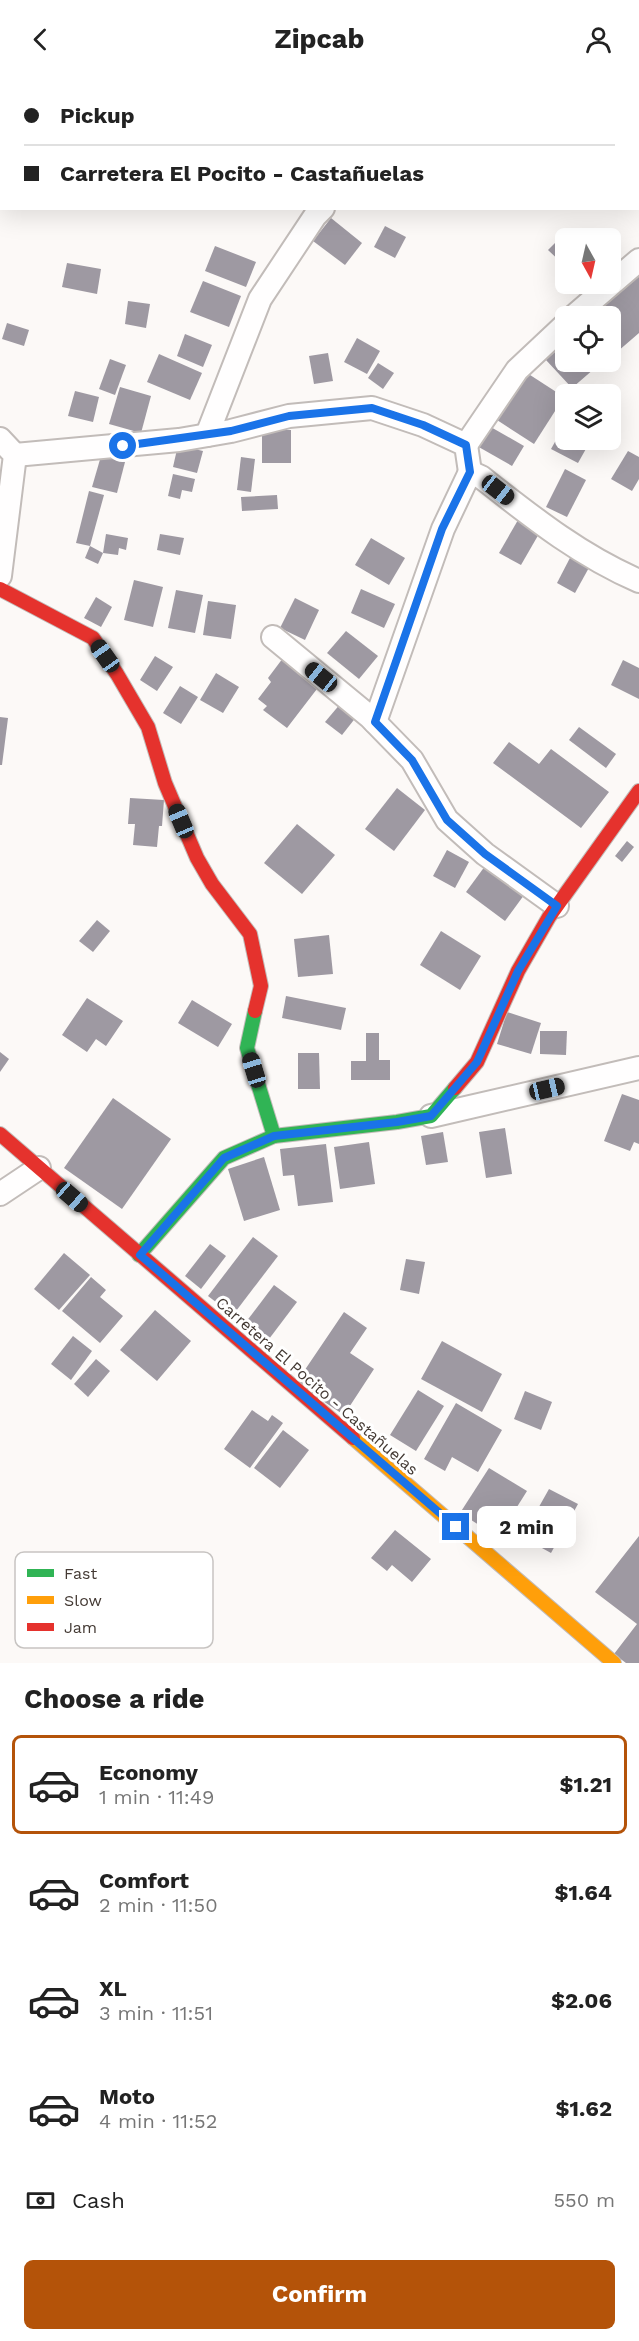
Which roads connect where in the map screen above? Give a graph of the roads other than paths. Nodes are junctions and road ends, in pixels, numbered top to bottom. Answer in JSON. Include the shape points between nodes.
{"nodes":[{"id":1,"x":321,"y":210,"type":"edge"},
{"id":2,"x":639,"y":260,"type":"edge"},
{"id":3,"x":586,"y":306,"type":"edge"},
{"id":4,"x":555,"y":334,"type":"edge"},
{"id":5,"x":207,"y":435,"type":"junction"},
{"id":6,"x":0,"y":439,"type":"edge"},
{"id":7,"x":466,"y":445,"type":"junction"},
{"id":8,"x":15,"y":455,"type":"junction"},
{"id":9,"x":470,"y":472,"type":"junction"},
{"id":10,"x":0,"y":576,"type":"edge"},
{"id":11,"x":639,"y":581,"type":"edge"},
{"id":12,"x":0,"y":589,"type":"edge"},
{"id":13,"x":273,"y":637,"type":"dead end"},
{"id":14,"x":375,"y":722,"type":"junction"},
{"id":15,"x":639,"y":791,"type":"edge"},
{"id":16,"x":557,"y":906,"type":"junction"},
{"id":17,"x":639,"y":1068,"type":"edge"},
{"id":18,"x":431,"y":1116,"type":"junction"},
{"id":19,"x":0,"y":1134,"type":"edge"},
{"id":20,"x":274,"y":1136,"type":"junction"},
{"id":21,"x":39,"y":1168,"type":"junction"},
{"id":22,"x":0,"y":1194,"type":"edge"},
{"id":23,"x":140,"y":1255,"type":"junction"},
{"id":24,"x":614,"y":1663,"type":"edge"}],
"edges":[{"from":1,"to":5,"type":"street","via":[[260,299]]},
{"from":2,"to":3,"type":"street"},
{"from":4,"to":7,"type":"street","via":[[517,369]]},
{"from":5,"to":7,"type":"street","via":[[289,416],[372,408]]},
{"from":5,"to":8,"type":"street"},
{"from":6,"to":8,"type":"street"},
{"from":7,"to":9,"type":"street"},
{"from":8,"to":10,"type":"street"},
{"from":9,"to":11,"type":"street","via":[[482,477],[566,543]]},
{"from":9,"to":14,"type":"street","via":[[442,529]]},
{"from":12,"to":20,"type":"street","via":[[93,638],[148,728],[165,783],[197,858],[250,934],[261,986],[247,1048]]},
{"from":13,"to":14,"type":"street"},
{"from":14,"to":16,"type":"street","via":[[412,760],[447,820],[485,854]]},
{"from":15,"to":16,"type":"street"},
{"from":16,"to":18,"type":"street","via":[[518,971],[477,1062]]},
{"from":17,"to":18,"type":"street"},
{"from":18,"to":20,"type":"street"},
{"from":19,"to":21,"type":"street","name":"Carretera El Pocito - Castañuelas"},
{"from":20,"to":23,"type":"street","via":[[224,1158]]},
{"from":21,"to":22,"type":"street"},
{"from":21,"to":23,"type":"street","name":"Carretera El Pocito - Castañuelas"},
{"from":23,"to":24,"type":"street","name":"Carretera El Pocito - Castañuelas"}]}
